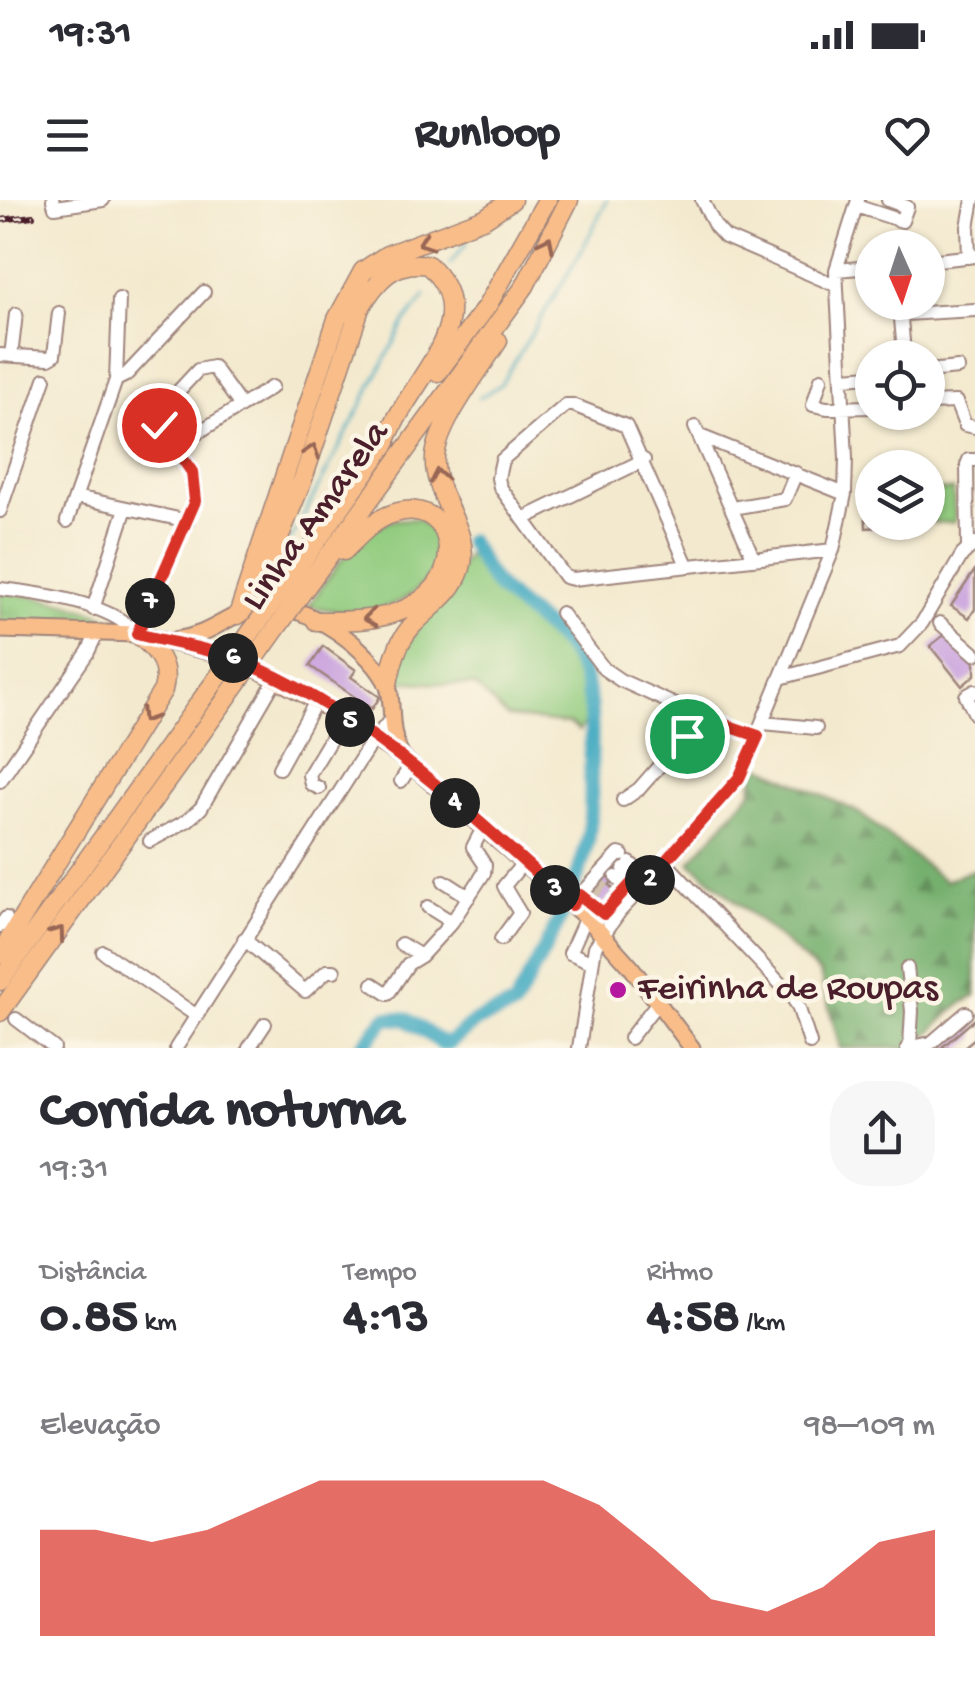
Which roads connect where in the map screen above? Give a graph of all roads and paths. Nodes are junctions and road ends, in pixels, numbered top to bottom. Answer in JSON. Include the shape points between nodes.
{"nodes":[{"id":1,"x":54,"y":200,"type":"edge"},
{"id":2,"x":103,"y":200,"type":"edge"},
{"id":3,"x":512,"y":200,"type":"edge"},
{"id":4,"x":547,"y":200,"type":"edge"},
{"id":5,"x":568,"y":200,"type":"edge"},
{"id":6,"x":702,"y":200,"type":"edge"},
{"id":7,"x":888,"y":200,"type":"edge"},
{"id":8,"x":973,"y":200,"type":"edge"},
{"id":9,"x":856,"y":203,"type":"edge"},
{"id":10,"x":908,"y":204,"type":"edge"},
{"id":11,"x":972,"y":256,"type":"edge"},
{"id":12,"x":945,"y":259,"type":"edge"},
{"id":13,"x":855,"y":272,"type":"edge"},
{"id":14,"x":836,"y":277,"type":"junction"},
{"id":15,"x":525,"y":286,"type":"junction"},
{"id":16,"x":204,"y":292,"type":"dead end"},
{"id":17,"x":119,"y":299,"type":"dead end"},
{"id":18,"x":945,"y":309,"type":"edge"},
{"id":19,"x":975,"y":310,"type":"edge"},
{"id":20,"x":16,"y":314,"type":"dead end"},
{"id":21,"x":58,"y":314,"type":"dead end"},
{"id":22,"x":6,"y":356,"type":"edge"},
{"id":23,"x":958,"y":368,"type":"dead end"},
{"id":24,"x":945,"y":369,"type":"edge"},
{"id":25,"x":855,"y":377,"type":"edge"},
{"id":26,"x":46,"y":378,"type":"dead end"},
{"id":27,"x":842,"y":378,"type":"junction"},
{"id":28,"x":822,"y":379,"type":"dead end"},
{"id":29,"x":116,"y":380,"type":"junction"},
{"id":30,"x":272,"y":387,"type":"dead end"},
{"id":31,"x":945,"y":402,"type":"edge"},
{"id":32,"x":241,"y":406,"type":"junction"},
{"id":33,"x":844,"y":408,"type":"junction"},
{"id":34,"x":855,"y":408,"type":"edge"},
{"id":35,"x":975,"y":427,"type":"edge"},
{"id":36,"x":176,"y":446,"type":"junction"},
{"id":37,"x":382,"y":448,"type":"junction"},
{"id":38,"x":644,"y":460,"type":"junction"},
{"id":39,"x":975,"y":460,"type":"edge"},
{"id":40,"x":796,"y":473,"type":"junction"},
{"id":41,"x":845,"y":494,"type":"junction"},
{"id":42,"x":76,"y":497,"type":"junction"},
{"id":43,"x":126,"y":508,"type":"junction"},
{"id":44,"x":732,"y":508,"type":"junction"},
{"id":45,"x":0,"y":511,"type":"edge"},
{"id":46,"x":971,"y":518,"type":"dead end"},
{"id":47,"x":523,"y":519,"type":"junction"},
{"id":48,"x":67,"y":520,"type":"dead end"},
{"id":49,"x":188,"y":521,"type":"junction"},
{"id":50,"x":972,"y":545,"type":"edge"},
{"id":51,"x":833,"y":550,"type":"junction"},
{"id":52,"x":753,"y":557,"type":"junction"},
{"id":53,"x":687,"y":565,"type":"junction"},
{"id":54,"x":301,"y":584,"type":"junction"},
{"id":55,"x":0,"y":589,"type":"edge"},
{"id":56,"x":283,"y":607,"type":"junction"},
{"id":57,"x":93,"y":609,"type":"junction"},
{"id":58,"x":561,"y":613,"type":"dead end"},
{"id":59,"x":238,"y":615,"type":"junction"},
{"id":60,"x":316,"y":621,"type":"junction"},
{"id":61,"x":940,"y":623,"type":"dead end"},
{"id":62,"x":0,"y":630,"type":"edge"},
{"id":63,"x":97,"y":633,"type":"junction"},
{"id":64,"x":137,"y":634,"type":"junction"},
{"id":65,"x":164,"y":641,"type":"junction"},
{"id":66,"x":975,"y":654,"type":"edge"},
{"id":67,"x":238,"y":659,"type":"junction"},
{"id":68,"x":277,"y":677,"type":"junction"},
{"id":69,"x":780,"y":678,"type":"junction"},
{"id":70,"x":388,"y":684,"type":"junction"},
{"id":71,"x":975,"y":692,"type":"edge"},
{"id":72,"x":316,"y":701,"type":"junction"},
{"id":73,"x":390,"y":712,"type":"junction"},
{"id":74,"x":975,"y":714,"type":"edge"},
{"id":75,"x":702,"y":717,"type":"junction"},
{"id":76,"x":345,"y":719,"type":"junction"},
{"id":77,"x":816,"y":728,"type":"dead end"},
{"id":78,"x":761,"y":729,"type":"junction"},
{"id":79,"x":375,"y":739,"type":"junction"},
{"id":80,"x":408,"y":762,"type":"junction"},
{"id":81,"x":279,"y":768,"type":"dead end"},
{"id":82,"x":0,"y":781,"type":"edge"},
{"id":83,"x":401,"y":781,"type":"dead end"},
{"id":84,"x":319,"y":788,"type":"dead end"},
{"id":85,"x":623,"y":800,"type":"dead end"},
{"id":86,"x":483,"y":828,"type":"junction"},
{"id":87,"x":150,"y":841,"type":"dead end"},
{"id":88,"x":524,"y":862,"type":"junction"},
{"id":89,"x":666,"y":864,"type":"junction"},
{"id":90,"x":624,"y":870,"type":"junction"},
{"id":91,"x":444,"y":882,"type":"dead end"},
{"id":92,"x":581,"y":892,"type":"junction"},
{"id":93,"x":468,"y":897,"type":"junction"},
{"id":94,"x":428,"y":907,"type":"dead end"},
{"id":95,"x":586,"y":917,"type":"junction"},
{"id":96,"x":452,"y":922,"type":"junction"},
{"id":97,"x":603,"y":935,"type":"junction"},
{"id":98,"x":244,"y":939,"type":"junction"},
{"id":99,"x":502,"y":940,"type":"dead end"},
{"id":100,"x":401,"y":944,"type":"dead end"},
{"id":101,"x":103,"y":952,"type":"dead end"},
{"id":102,"x":0,"y":954,"type":"edge"},
{"id":103,"x":421,"y":956,"type":"junction"},
{"id":104,"x":591,"y":962,"type":"junction"},
{"id":105,"x":907,"y":968,"type":"dead end"},
{"id":106,"x":334,"y":971,"type":"dead end"},
{"id":107,"x":0,"y":982,"type":"edge"},
{"id":108,"x":373,"y":984,"type":"dead end"},
{"id":109,"x":658,"y":1002,"type":"junction"},
{"id":110,"x":966,"y":1013,"type":"dead end"},
{"id":111,"x":8,"y":1016,"type":"edge"},
{"id":112,"x":197,"y":1016,"type":"junction"},
{"id":113,"x":265,"y":1024,"type":"dead end"},
{"id":114,"x":630,"y":1038,"type":"dead end"},
{"id":115,"x":810,"y":1043,"type":"dead end"},
{"id":116,"x":255,"y":1046,"type":"edge"},
{"id":117,"x":909,"y":1046,"type":"edge"},
{"id":118,"x":54,"y":1048,"type":"edge"},
{"id":119,"x":176,"y":1048,"type":"edge"},
{"id":120,"x":579,"y":1048,"type":"edge"},
{"id":121,"x":692,"y":1048,"type":"edge"}],
"edges":[{"from":1,"to":2,"type":"street","via":[[55,207]]},
{"from":3,"to":59,"type":"highway","one_way":true,"via":[[363,271],[338,319]]},
{"from":4,"to":37,"type":"highway","name":"Linha Amarela","via":[[487,306]]},
{"from":15,"to":5,"type":"highway","name":"Linha Amarela","one_way":true},
{"from":6,"to":14,"type":"street","via":[[725,237]]},
{"from":7,"to":10,"type":"street"},
{"from":8,"to":11,"type":"street"},
{"from":9,"to":10,"type":"street","via":[[900,221]]},
{"from":9,"to":14,"type":"street"},
{"from":11,"to":12,"type":"street"},
{"from":13,"to":14,"type":"street"},
{"from":14,"to":27,"type":"street"},
{"from":15,"to":54,"type":"highway","name":"Linha Amarela"},
{"from":70,"to":15,"type":"highway","one_way":true,"via":[[409,629],[452,586],[462,564],[459,532],[436,477],[438,443]]},
{"from":16,"to":29,"type":"street"},
{"from":17,"to":29,"type":"street"},
{"from":18,"to":19,"type":"street"},
{"from":20,"to":22,"type":"street"},
{"from":21,"to":22,"type":"street","via":[[54,355]]},
{"from":23,"to":24,"type":"street"},
{"from":25,"to":27,"type":"street"},
{"from":26,"to":45,"type":"street"},
{"from":27,"to":33,"type":"street"},
{"from":28,"to":33,"type":"street","via":[[813,405]]},
{"from":29,"to":42,"type":"street"},
{"from":30,"to":32,"type":"street"},
{"from":31,"to":35,"type":"street","via":[[956,402],[965,425]]},
{"from":32,"to":36,"type":"street"},
{"from":32,"to":36,"type":"street","via":[[213,367],[198,370],[157,414]]},
{"from":33,"to":34,"type":"street"},
{"from":33,"to":41,"type":"street"},
{"from":36,"to":49,"type":"street","via":[[196,487]]},
{"from":37,"to":54,"type":"highway","name":"Linha Amarela"},
{"from":56,"to":37,"type":"highway","one_way":true,"via":[[269,580],[270,557],[360,308],[396,267],[428,265],[447,289],[450,321]]},
{"from":38,"to":47,"type":"street"},
{"from":38,"to":47,"type":"street","via":[[623,424],[573,405],[558,408],[499,469],[500,487]]},
{"from":38,"to":53,"type":"street"},
{"from":39,"to":50,"type":"street","via":[[967,464]]},
{"from":40,"to":41,"type":"street"},
{"from":40,"to":44,"type":"street","via":[[786,499]]},
{"from":40,"to":44,"type":"street","via":[[698,432]]},
{"from":41,"to":51,"type":"street"},
{"from":42,"to":43,"type":"street"},
{"from":42,"to":48,"type":"street"},
{"from":43,"to":49,"type":"street"},
{"from":43,"to":57,"type":"street"},
{"from":44,"to":52,"type":"street"},
{"from":46,"to":50,"type":"street"},
{"from":47,"to":53,"type":"street","via":[[564,577]]},
{"from":49,"to":64,"type":"street"},
{"from":50,"to":69,"type":"street","via":[[922,624],[900,646]]},
{"from":51,"to":52,"type":"street"},
{"from":51,"to":69,"type":"street"},
{"from":52,"to":53,"type":"street"},
{"from":54,"to":60,"type":"highway","one_way":true,"via":[[396,512],[431,518],[450,546],[447,568],[420,601],[371,619]]},
{"from":54,"to":107,"type":"highway","name":"Linha Amarela","bridge":true,"via":[[200,702]]},
{"from":111,"to":54,"type":"highway","name":"Linha Amarela","one_way":true,"bridge":true},
{"from":55,"to":57,"type":"street"},
{"from":56,"to":59,"type":"main road"},
{"from":56,"to":60,"type":"main road"},
{"from":57,"to":64,"type":"street","via":[[128,623]]},
{"from":58,"to":75,"type":"street","via":[[604,670]]},
{"from":59,"to":65,"type":"main road","via":[[200,635]]},
{"from":59,"to":67,"type":"main road","via":[[232,636]]},
{"from":60,"to":70,"type":"main road","via":[[364,650]]},
{"from":61,"to":66,"type":"street"},
{"from":62,"to":63,"type":"main road"},
{"from":63,"to":64,"type":"main road"},
{"from":63,"to":82,"type":"street"},
{"from":64,"to":65,"type":"main road"},
{"from":64,"to":102,"type":"highway","one_way":true,"via":[[163,662],[163,690]]},
{"from":65,"to":67,"type":"main road"},
{"from":67,"to":68,"type":"main road"},
{"from":68,"to":72,"type":"main road"},
{"from":68,"to":87,"type":"street","via":[[201,808]]},
{"from":69,"to":78,"type":"street"},
{"from":70,"to":73,"type":"main road"},
{"from":71,"to":74,"type":"street","via":[[966,696]]},
{"from":72,"to":76,"type":"main road"},
{"from":72,"to":81,"type":"street"},
{"from":73,"to":76,"type":"main road"},
{"from":73,"to":79,"type":"street"},
{"from":73,"to":80,"type":"main road","via":[[392,738]]},
{"from":75,"to":78,"type":"street"},
{"from":75,"to":85,"type":"street"},
{"from":76,"to":79,"type":"main road"},
{"from":76,"to":84,"type":"street","via":[[309,775]]},
{"from":77,"to":78,"type":"street"},
{"from":78,"to":89,"type":"street","via":[[739,778]]},
{"from":79,"to":80,"type":"main road"},
{"from":79,"to":98,"type":"street"},
{"from":80,"to":83,"type":"street"},
{"from":80,"to":86,"type":"main road"},
{"from":86,"to":88,"type":"main road"},
{"from":86,"to":93,"type":"street","via":[[473,848],[485,869]]},
{"from":88,"to":92,"type":"main road"},
{"from":88,"to":99,"type":"street","via":[[504,886],[520,913]]},
{"from":89,"to":90,"type":"street"},
{"from":89,"to":115,"type":"street","via":[[790,994]]},
{"from":90,"to":92,"type":"street"},
{"from":90,"to":92,"type":"street","via":[[603,913]]},
{"from":90,"to":97,"type":"street"},
{"from":91,"to":93,"type":"street"},
{"from":92,"to":95,"type":"main road"},
{"from":93,"to":96,"type":"street"},
{"from":94,"to":96,"type":"street"},
{"from":95,"to":97,"type":"main road"},
{"from":95,"to":104,"type":"street","via":[[570,954]]},
{"from":96,"to":103,"type":"street"},
{"from":97,"to":104,"type":"street"},
{"from":97,"to":109,"type":"main road"},
{"from":98,"to":106,"type":"street","via":[[305,991]]},
{"from":98,"to":112,"type":"street"},
{"from":100,"to":103,"type":"street"},
{"from":101,"to":112,"type":"street"},
{"from":103,"to":108,"type":"street","via":[[388,994]]},
{"from":104,"to":120,"type":"street"},
{"from":105,"to":117,"type":"street"},
{"from":109,"to":114,"type":"street"},
{"from":109,"to":121,"type":"main road"},
{"from":110,"to":117,"type":"street","via":[[931,1043]]},
{"from":111,"to":118,"type":"street"},
{"from":112,"to":119,"type":"street"},
{"from":113,"to":116,"type":"street"}]}
